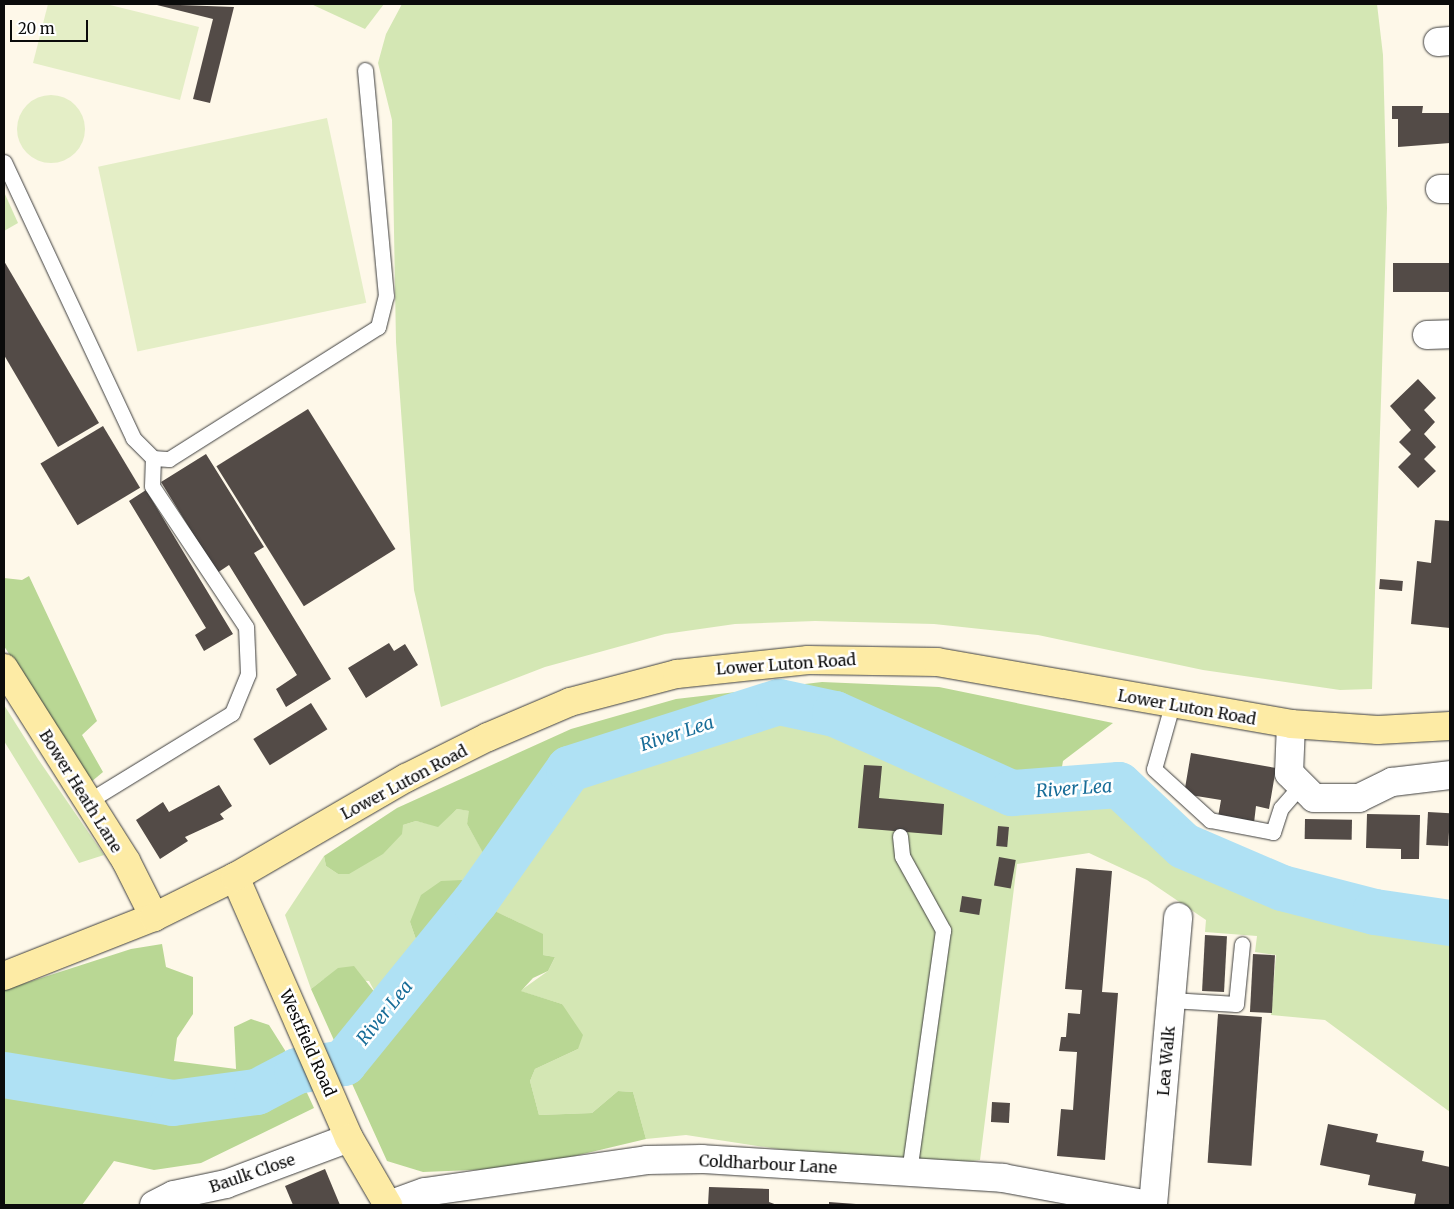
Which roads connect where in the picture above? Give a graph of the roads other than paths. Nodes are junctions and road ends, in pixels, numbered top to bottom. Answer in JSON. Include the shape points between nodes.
{"nodes":[{"id":1,"x":365,"y":70,"type":"dead end"},
{"id":2,"x":4,"y":162,"type":"edge"},
{"id":3,"x":153,"y":458,"type":"junction"},
{"id":4,"x":4,"y":668,"type":"edge"},
{"id":5,"x":1172,"y":705,"type":"junction"},
{"id":6,"x":1291,"y":724,"type":"junction"},
{"id":7,"x":1450,"y":726,"type":"edge"},
{"id":8,"x":1450,"y":775,"type":"edge"},
{"id":9,"x":1299,"y":786,"type":"junction"},
{"id":10,"x":87,"y":802,"type":"junction"},
{"id":11,"x":900,"y":836,"type":"dead end"},
{"id":12,"x":235,"y":877,"type":"junction"},
{"id":13,"x":154,"y":917,"type":"junction"},
{"id":14,"x":1178,"y":917,"type":"dead end"},
{"id":15,"x":1242,"y":944,"type":"dead end"},
{"id":16,"x":4,"y":976,"type":"edge"},
{"id":17,"x":1171,"y":1000,"type":"junction"},
{"id":18,"x":349,"y":1138,"type":"junction"},
{"id":19,"x":909,"y":1173,"type":"junction"},
{"id":20,"x":154,"y":1205,"type":"edge"},
{"id":21,"x":388,"y":1205,"type":"edge"},
{"id":22,"x":1149,"y":1205,"type":"edge"},
{"id":23,"x":1153,"y":1205,"type":"edge"}],
"edges":[{"from":1,"to":3,"type":"lane","via":[[386,296],[378,327],[169,459]]},
{"from":2,"to":3,"type":"lane","via":[[133,438]]},
{"from":3,"to":10,"type":"lane","via":[[152,486],[246,627],[248,674],[232,713]]},
{"from":4,"to":10,"type":"main road","name":"Bower Heath Lane"},
{"from":5,"to":6,"type":"main road","name":"Lower Luton Road"},
{"from":5,"to":9,"type":"lane","via":[[1154,769],[1210,820],[1273,832],[1281,808]]},
{"from":5,"to":12,"type":"main road","name":"Lower Luton Road","via":[[936,662],[808,660],[677,674],[570,702],[488,737],[406,778]]},
{"from":6,"to":7,"type":"main road","name":"Lower Luton Road","via":[[1378,730]]},
{"from":6,"to":9,"type":"street","via":[[1289,773]]},
{"from":8,"to":9,"type":"street","via":[[1392,782],[1359,798],[1314,798]]},
{"from":10,"to":13,"type":"main road","name":"Bower Heath Lane","via":[[126,861]]},
{"from":11,"to":19,"type":"lane","via":[[902,856],[943,930]]},
{"from":12,"to":13,"type":"main road","name":"Lower Luton Road"},
{"from":12,"to":18,"type":"main road","name":"Westfield Road"},
{"from":13,"to":16,"type":"main road","name":"Lower Luton Road"},
{"from":14,"to":17,"type":"street","name":"Lea Walk"},
{"from":15,"to":17,"type":"lane","via":[[1236,1004]]},
{"from":17,"to":23,"type":"street","name":"Lea Walk"},
{"from":18,"to":20,"type":"street","name":"Baulk Close","via":[[226,1184],[174,1195]]},
{"from":18,"to":21,"type":"main road","name":"Westfield Road"},
{"from":19,"to":21,"type":"street","name":"Coldharbour Lane","via":[[702,1159],[647,1160],[425,1192]]},
{"from":19,"to":22,"type":"street","name":"Coldharbour Lane","via":[[1003,1178]]}]}
